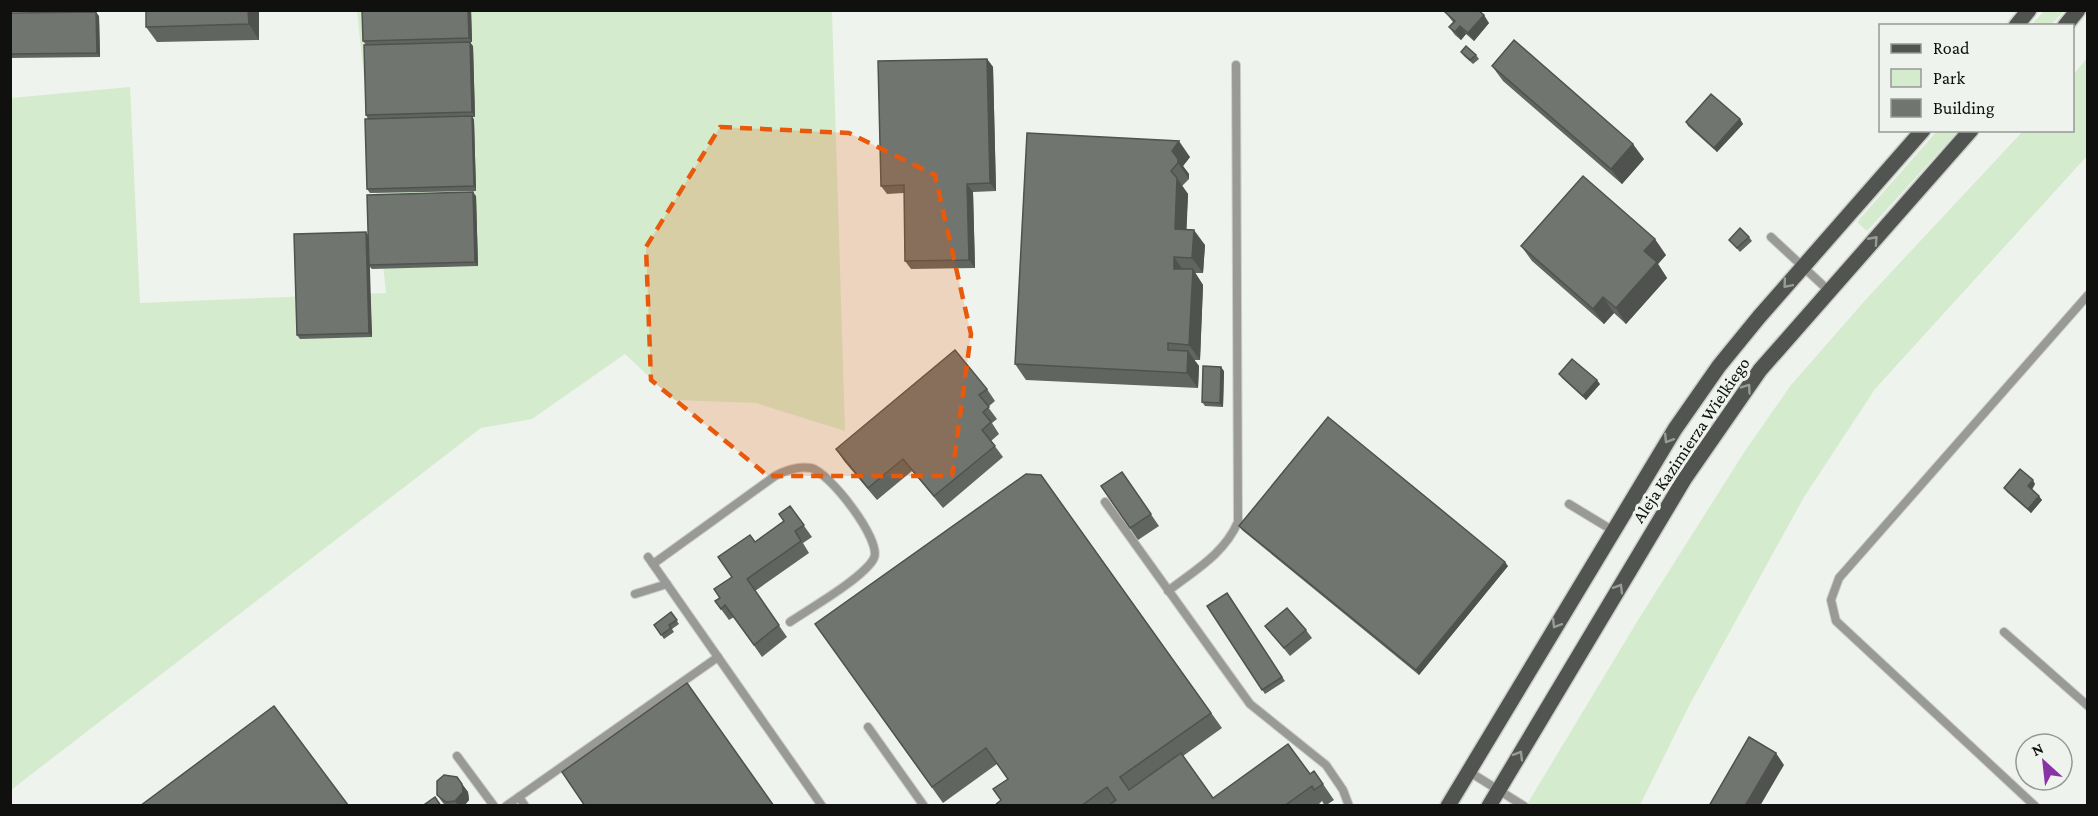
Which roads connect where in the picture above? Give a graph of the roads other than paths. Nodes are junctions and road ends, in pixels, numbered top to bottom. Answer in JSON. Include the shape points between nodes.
{"nodes":[{"id":1,"x":2029,"y":10,"type":"edge"},
{"id":2,"x":2078,"y":10,"type":"edge"},
{"id":3,"x":2018,"y":24,"type":"edge"},
{"id":4,"x":2067,"y":24,"type":"edge"},
{"id":5,"x":1236,"y":64,"type":"dead end"},
{"id":6,"x":1921,"y":132,"type":"edge"},
{"id":7,"x":1969,"y":132,"type":"edge"},
{"id":8,"x":1771,"y":237,"type":"dead end"},
{"id":9,"x":1802,"y":267,"type":"junction"},
{"id":10,"x":1828,"y":290,"type":"junction"},
{"id":11,"x":2088,"y":295,"type":"edge"},
{"id":12,"x":1105,"y":502,"type":"edge"},
{"id":13,"x":1569,"y":504,"type":"dead end"},
{"id":14,"x":1612,"y":530,"type":"junction"},
{"id":15,"x":668,"y":584,"type":"junction"},
{"id":16,"x":1168,"y":591,"type":"junction"},
{"id":17,"x":635,"y":594,"type":"dead end"},
{"id":18,"x":790,"y":622,"type":"dead end"},
{"id":19,"x":2004,"y":632,"type":"dead end"},
{"id":20,"x":718,"y":657,"type":"junction"},
{"id":21,"x":2088,"y":706,"type":"edge"},
{"id":22,"x":868,"y":728,"type":"dead end"},
{"id":23,"x":457,"y":756,"type":"dead end"},
{"id":24,"x":1468,"y":771,"type":"junction"},
{"id":25,"x":1499,"y":789,"type":"junction"},
{"id":26,"x":519,"y":797,"type":"junction"},
{"id":27,"x":494,"y":806,"type":"edge"},
{"id":28,"x":506,"y":806,"type":"edge"},
{"id":29,"x":525,"y":806,"type":"edge"},
{"id":30,"x":822,"y":806,"type":"edge"},
{"id":31,"x":924,"y":806,"type":"edge"},
{"id":32,"x":1349,"y":806,"type":"edge"},
{"id":33,"x":1448,"y":806,"type":"edge"},
{"id":34,"x":1489,"y":806,"type":"edge"},
{"id":35,"x":1524,"y":806,"type":"edge"},
{"id":36,"x":2035,"y":806,"type":"edge"}],
"edges":[{"from":1,"to":3,"type":"main road"},
{"from":2,"to":4,"type":"main road"},
{"from":5,"to":16,"type":"lane","via":[[1239,522],[1217,554]]},
{"from":6,"to":9,"type":"main road","name":"Aleja Kazimierza Wielkiego"},
{"from":10,"to":7,"type":"main road","name":"Aleja Kazimierza Wielkiego","one_way":true},
{"from":8,"to":9,"type":"lane"},
{"from":9,"to":10,"type":"lane"},
{"from":9,"to":14,"type":"main road","name":"Aleja Kazimierza Wielkiego","one_way":true,"via":[[1719,366]]},
{"from":25,"to":10,"type":"main road","name":"Aleja Kazimierza Wielkiego","one_way":true,"via":[[1685,478],[1760,370]]},
{"from":11,"to":36,"type":"lane","via":[[1839,578],[1831,600],[1836,621]]},
{"from":12,"to":16,"type":"lane"},
{"from":13,"to":14,"type":"lane"},
{"from":14,"to":24,"type":"main road","name":"Aleja Kazimierza Wielkiego","one_way":true},
{"from":15,"to":17,"type":"lane"},
{"from":15,"to":18,"type":"lane","via":[[651,560],[788,469],[812,468],[826,475],[869,533],[875,546],[874,557],[863,572]]},
{"from":15,"to":20,"type":"lane"},
{"from":16,"to":32,"type":"lane","via":[[1250,704],[1326,765]]},
{"from":19,"to":21,"type":"lane"},
{"from":20,"to":26,"type":"lane"},
{"from":20,"to":30,"type":"lane"},
{"from":22,"to":31,"type":"lane"},
{"from":23,"to":27,"type":"lane"},
{"from":24,"to":25,"type":"lane"},
{"from":24,"to":33,"type":"main road","name":"Aleja Kazimierza Wielkiego"},
{"from":25,"to":34,"type":"main road","name":"Aleja Kazimierza Wielkiego"},
{"from":25,"to":35,"type":"lane"},
{"from":26,"to":28,"type":"lane"},
{"from":26,"to":29,"type":"lane"}]}
